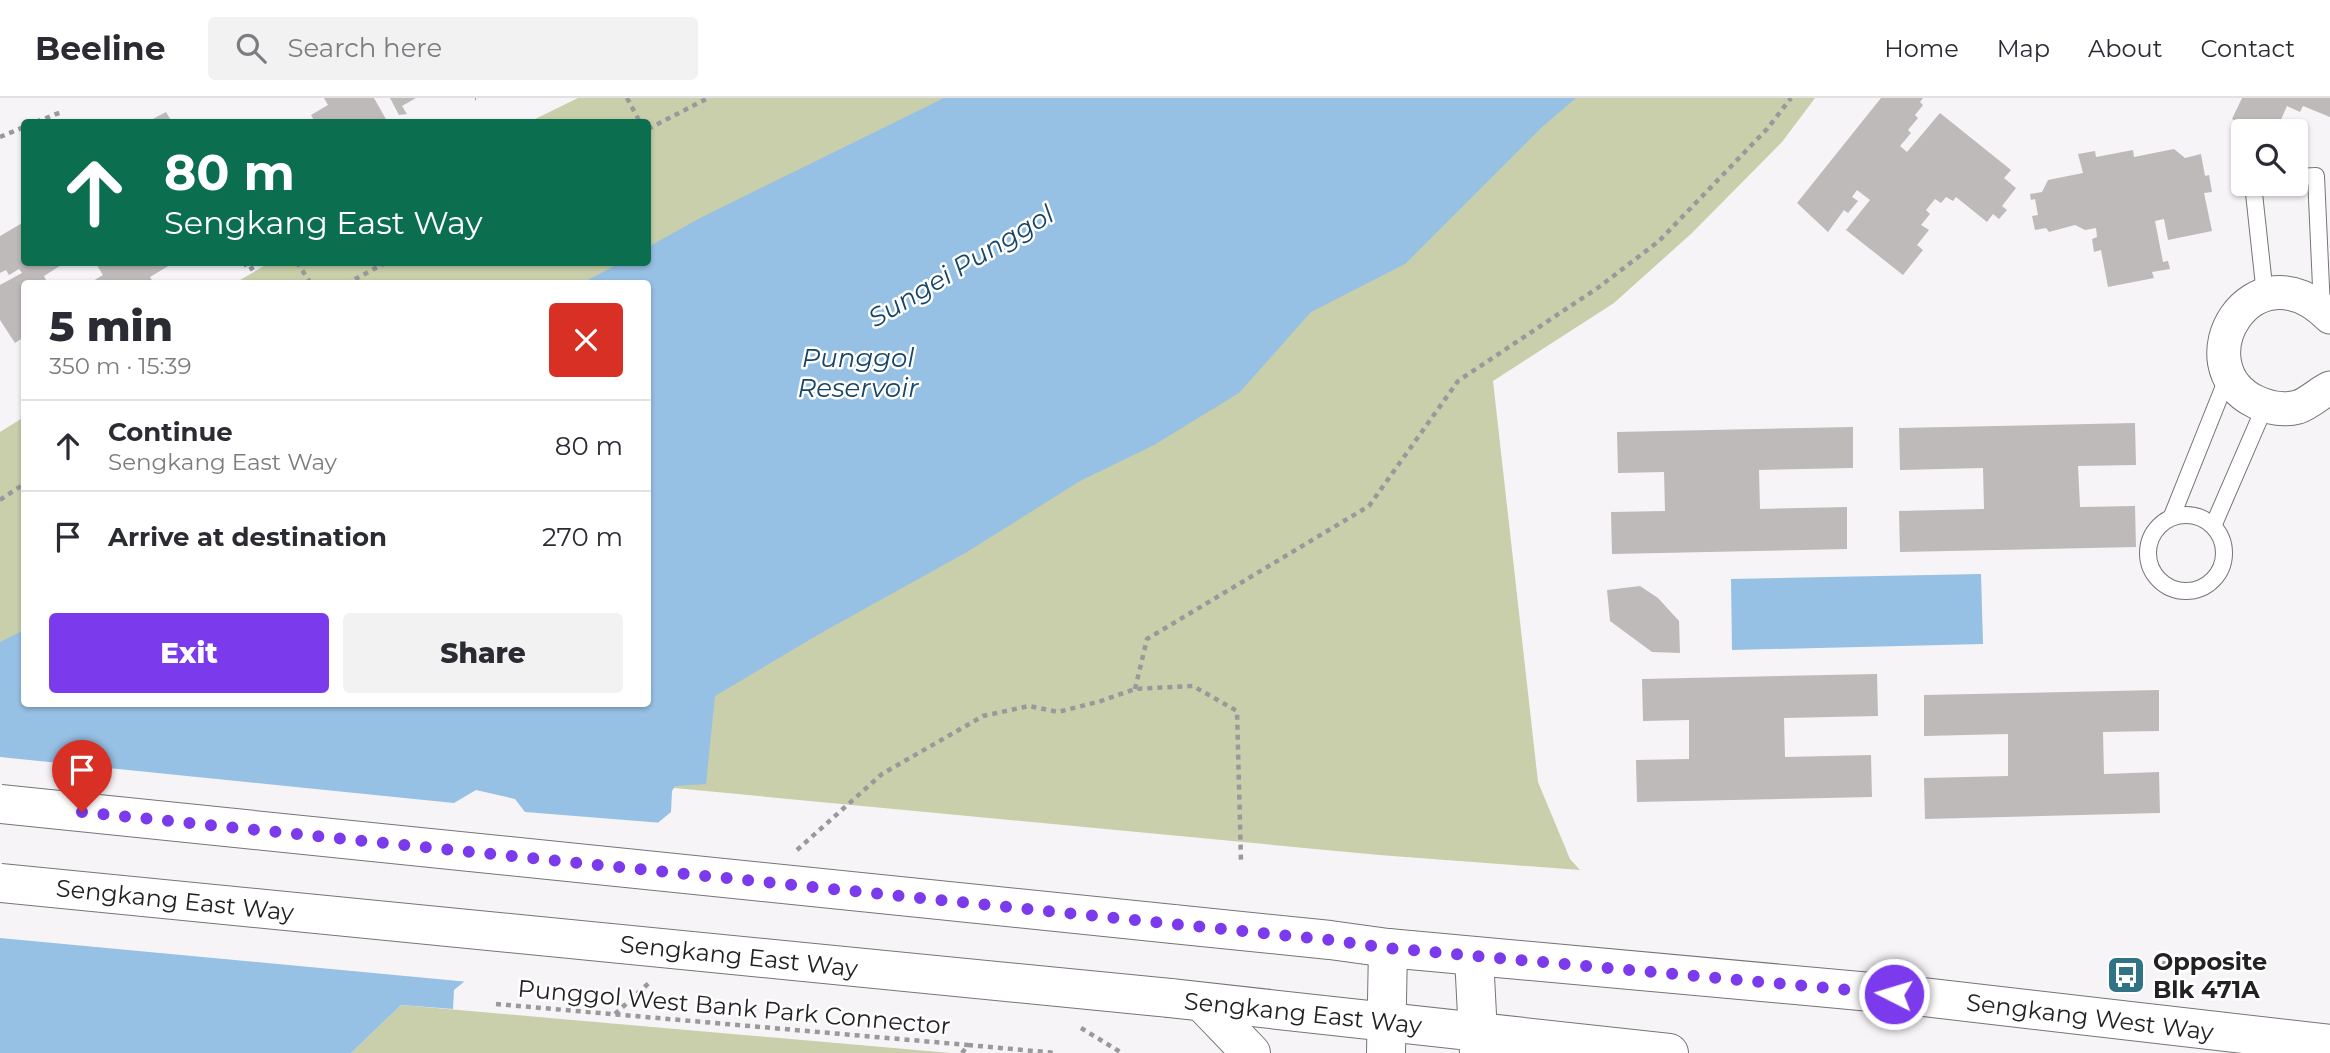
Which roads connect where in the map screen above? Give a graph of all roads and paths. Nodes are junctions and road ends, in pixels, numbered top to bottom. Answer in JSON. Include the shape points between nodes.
{"nodes":[{"id":1,"x":627,"y":98,"type":"edge"},
{"id":2,"x":708,"y":98,"type":"edge"},
{"id":3,"x":1791,"y":98,"type":"edge"},
{"id":4,"x":64,"y":111,"type":"dead end"},
{"id":5,"x":44,"y":119,"type":"edge"},
{"id":6,"x":638,"y":119,"type":"edge"},
{"id":7,"x":651,"y":127,"type":"edge"},
{"id":8,"x":21,"y":128,"type":"edge"},
{"id":9,"x":0,"y":137,"type":"edge"},
{"id":10,"x":2308,"y":176,"type":"edge"},
{"id":11,"x":2254,"y":196,"type":"edge"},
{"id":12,"x":380,"y":266,"type":"edge"},
{"id":13,"x":353,"y":280,"type":"edge"},
{"id":14,"x":2265,"y":295,"type":"junction"},
{"id":15,"x":2326,"y":313,"type":"edge"},
{"id":16,"x":2229,"y":375,"type":"junction"},
{"id":17,"x":2330,"y":388,"type":"edge"},
{"id":18,"x":2264,"y":406,"type":"junction"},
{"id":19,"x":21,"y":486,"type":"edge"},
{"id":20,"x":0,"y":500,"type":"edge"},
{"id":21,"x":2172,"y":516,"type":"junction"},
{"id":22,"x":2214,"y":524,"type":"junction"},
{"id":23,"x":1135,"y":689,"type":"junction"},
{"id":24,"x":0,"y":804,"type":"edge"},
{"id":25,"x":837,"y":813,"type":"dead end"},
{"id":26,"x":1241,"y":861,"type":"dead end"},
{"id":27,"x":0,"y":883,"type":"edge"},
{"id":28,"x":1388,"y":948,"type":"junction"},
{"id":29,"x":2166,"y":954,"type":"dead end"},
{"id":30,"x":1474,"y":957,"type":"junction"},
{"id":31,"x":2164,"y":966,"type":"dead end"},
{"id":32,"x":1186,"y":1001,"type":"junction"},
{"id":33,"x":496,"y":1004,"type":"dead end"},
{"id":34,"x":1074,"y":1027,"type":"dead end"},
{"id":35,"x":1386,"y":1038,"type":"edge"},
{"id":36,"x":1478,"y":1043,"type":"edge"},
{"id":37,"x":2330,"y":1044,"type":"edge"},
{"id":38,"x":968,"y":1045,"type":"junction"},
{"id":39,"x":962,"y":1053,"type":"edge"},
{"id":40,"x":1056,"y":1053,"type":"edge"},
{"id":41,"x":1122,"y":1053,"type":"edge"},
{"id":42,"x":1251,"y":1053,"type":"edge"},
{"id":43,"x":1656,"y":1053,"type":"edge"}],
"edges":[{"from":1,"to":6,"type":"path"},
{"from":2,"to":7,"type":"path"},
{"from":3,"to":23,"type":"path","via":[[1767,130],[1659,241],[1458,381],[1369,506],[1147,639]]},
{"from":4,"to":5,"type":"path"},
{"from":8,"to":9,"type":"path"},
{"from":10,"to":15,"type":"lane","via":[[2316,176]]},
{"from":11,"to":14,"type":"lane"},
{"from":12,"to":13,"type":"path"},
{"from":14,"to":15,"type":"street","via":[[2300,295]]},
{"from":14,"to":16,"type":"street","via":[[2245,305],[2232,319],[2225,337]]},
{"from":16,"to":18,"type":"street","via":[[2244,394]]},
{"from":16,"to":21,"type":"lane"},
{"from":17,"to":18,"type":"street","via":[[2298,407]]},
{"from":18,"to":22,"type":"lane"},
{"from":19,"to":20,"type":"path"},
{"from":21,"to":22,"type":"lane","via":[[2194,514]]},
{"from":21,"to":22,"type":"lane","via":[[2154,530],[2147,551],[2152,572],[2168,587],[2190,592],[2211,584],[2224,566],[2224,544]]},
{"from":23,"to":25,"type":"path","via":[[1058,712],[1029,706],[983,716],[882,774]]},
{"from":23,"to":26,"type":"path","via":[[1193,686],[1237,711]]},
{"from":24,"to":28,"type":"main road","bridge":true},
{"from":27,"to":32,"type":"main road","name":"Sengkang East Way","bridge":true},
{"from":28,"to":30,"type":"main road"},
{"from":28,"to":35,"type":"main road"},
{"from":29,"to":31,"type":"path"},
{"from":30,"to":36,"type":"main road"},
{"from":30,"to":37,"type":"main road","name":"Sengkang West Way","via":[[1903,995]]},
{"from":32,"to":35,"type":"main road","name":"Sengkang East Way"},
{"from":32,"to":42,"type":"main road"},
{"from":33,"to":38,"type":"path","name":"Punggol West Bank Park Connector"},
{"from":34,"to":41,"type":"path"},
{"from":35,"to":36,"type":"main road","name":"Sengkang East Way"},
{"from":36,"to":43,"type":"main road"},
{"from":38,"to":39,"type":"path"},
{"from":38,"to":40,"type":"path","name":"Punggol West Bank Park Connector"}]}
